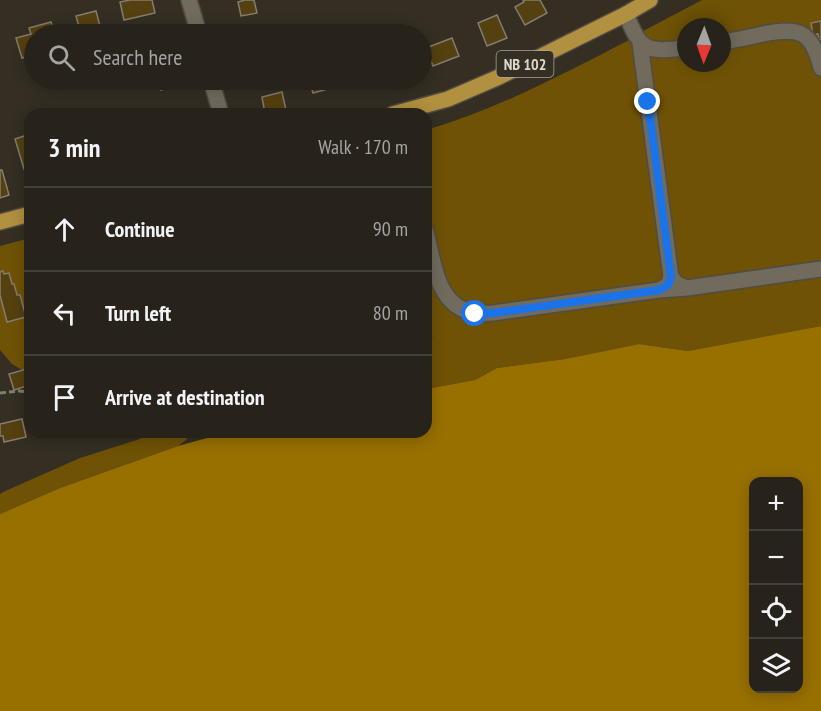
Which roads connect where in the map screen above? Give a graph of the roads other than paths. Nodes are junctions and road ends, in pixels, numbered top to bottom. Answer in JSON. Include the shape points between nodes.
{"nodes":[{"id":1,"x":189,"y":0,"type":"edge"},
{"id":2,"x":650,"y":0,"type":"edge"},
{"id":3,"x":626,"y":14,"type":"junction"},
{"id":4,"x":196,"y":24,"type":"edge"},
{"id":5,"x":731,"y":40,"type":"edge"},
{"id":6,"x":677,"y":48,"type":"edge"},
{"id":7,"x":646,"y":50,"type":"junction"},
{"id":8,"x":821,"y":68,"type":"edge"},
{"id":9,"x":214,"y":90,"type":"edge"},
{"id":10,"x":219,"y":108,"type":"edge"},
{"id":11,"x":415,"y":108,"type":"edge"},
{"id":12,"x":24,"y":216,"type":"edge"},
{"id":13,"x":0,"y":222,"type":"edge"},
{"id":14,"x":432,"y":256,"type":"edge"},
{"id":15,"x":821,"y":269,"type":"edge"},
{"id":16,"x":671,"y":277,"type":"junction"},
{"id":17,"x":687,"y":288,"type":"junction"},
{"id":18,"x":659,"y":290,"type":"junction"}],
"edges":[{"from":1,"to":4,"type":"street"},
{"from":2,"to":3,"type":"main road","number":"NB 102"},
{"from":3,"to":7,"type":"street"},
{"from":3,"to":11,"type":"main road","number":"NB 102","via":[[499,77]]},
{"from":5,"to":8,"type":"street","via":[[796,31],[814,45]]},
{"from":6,"to":7,"type":"street"},
{"from":7,"to":16,"type":"street"},
{"from":9,"to":10,"type":"street"},
{"from":12,"to":13,"type":"main road"},
{"from":14,"to":18,"type":"street","via":[[446,296],[453,304],[475,314]]},
{"from":15,"to":17,"type":"street"},
{"from":16,"to":17,"type":"street","via":[[677,285]]},
{"from":16,"to":18,"type":"street","via":[[668,285]]},
{"from":17,"to":18,"type":"street"}]}
